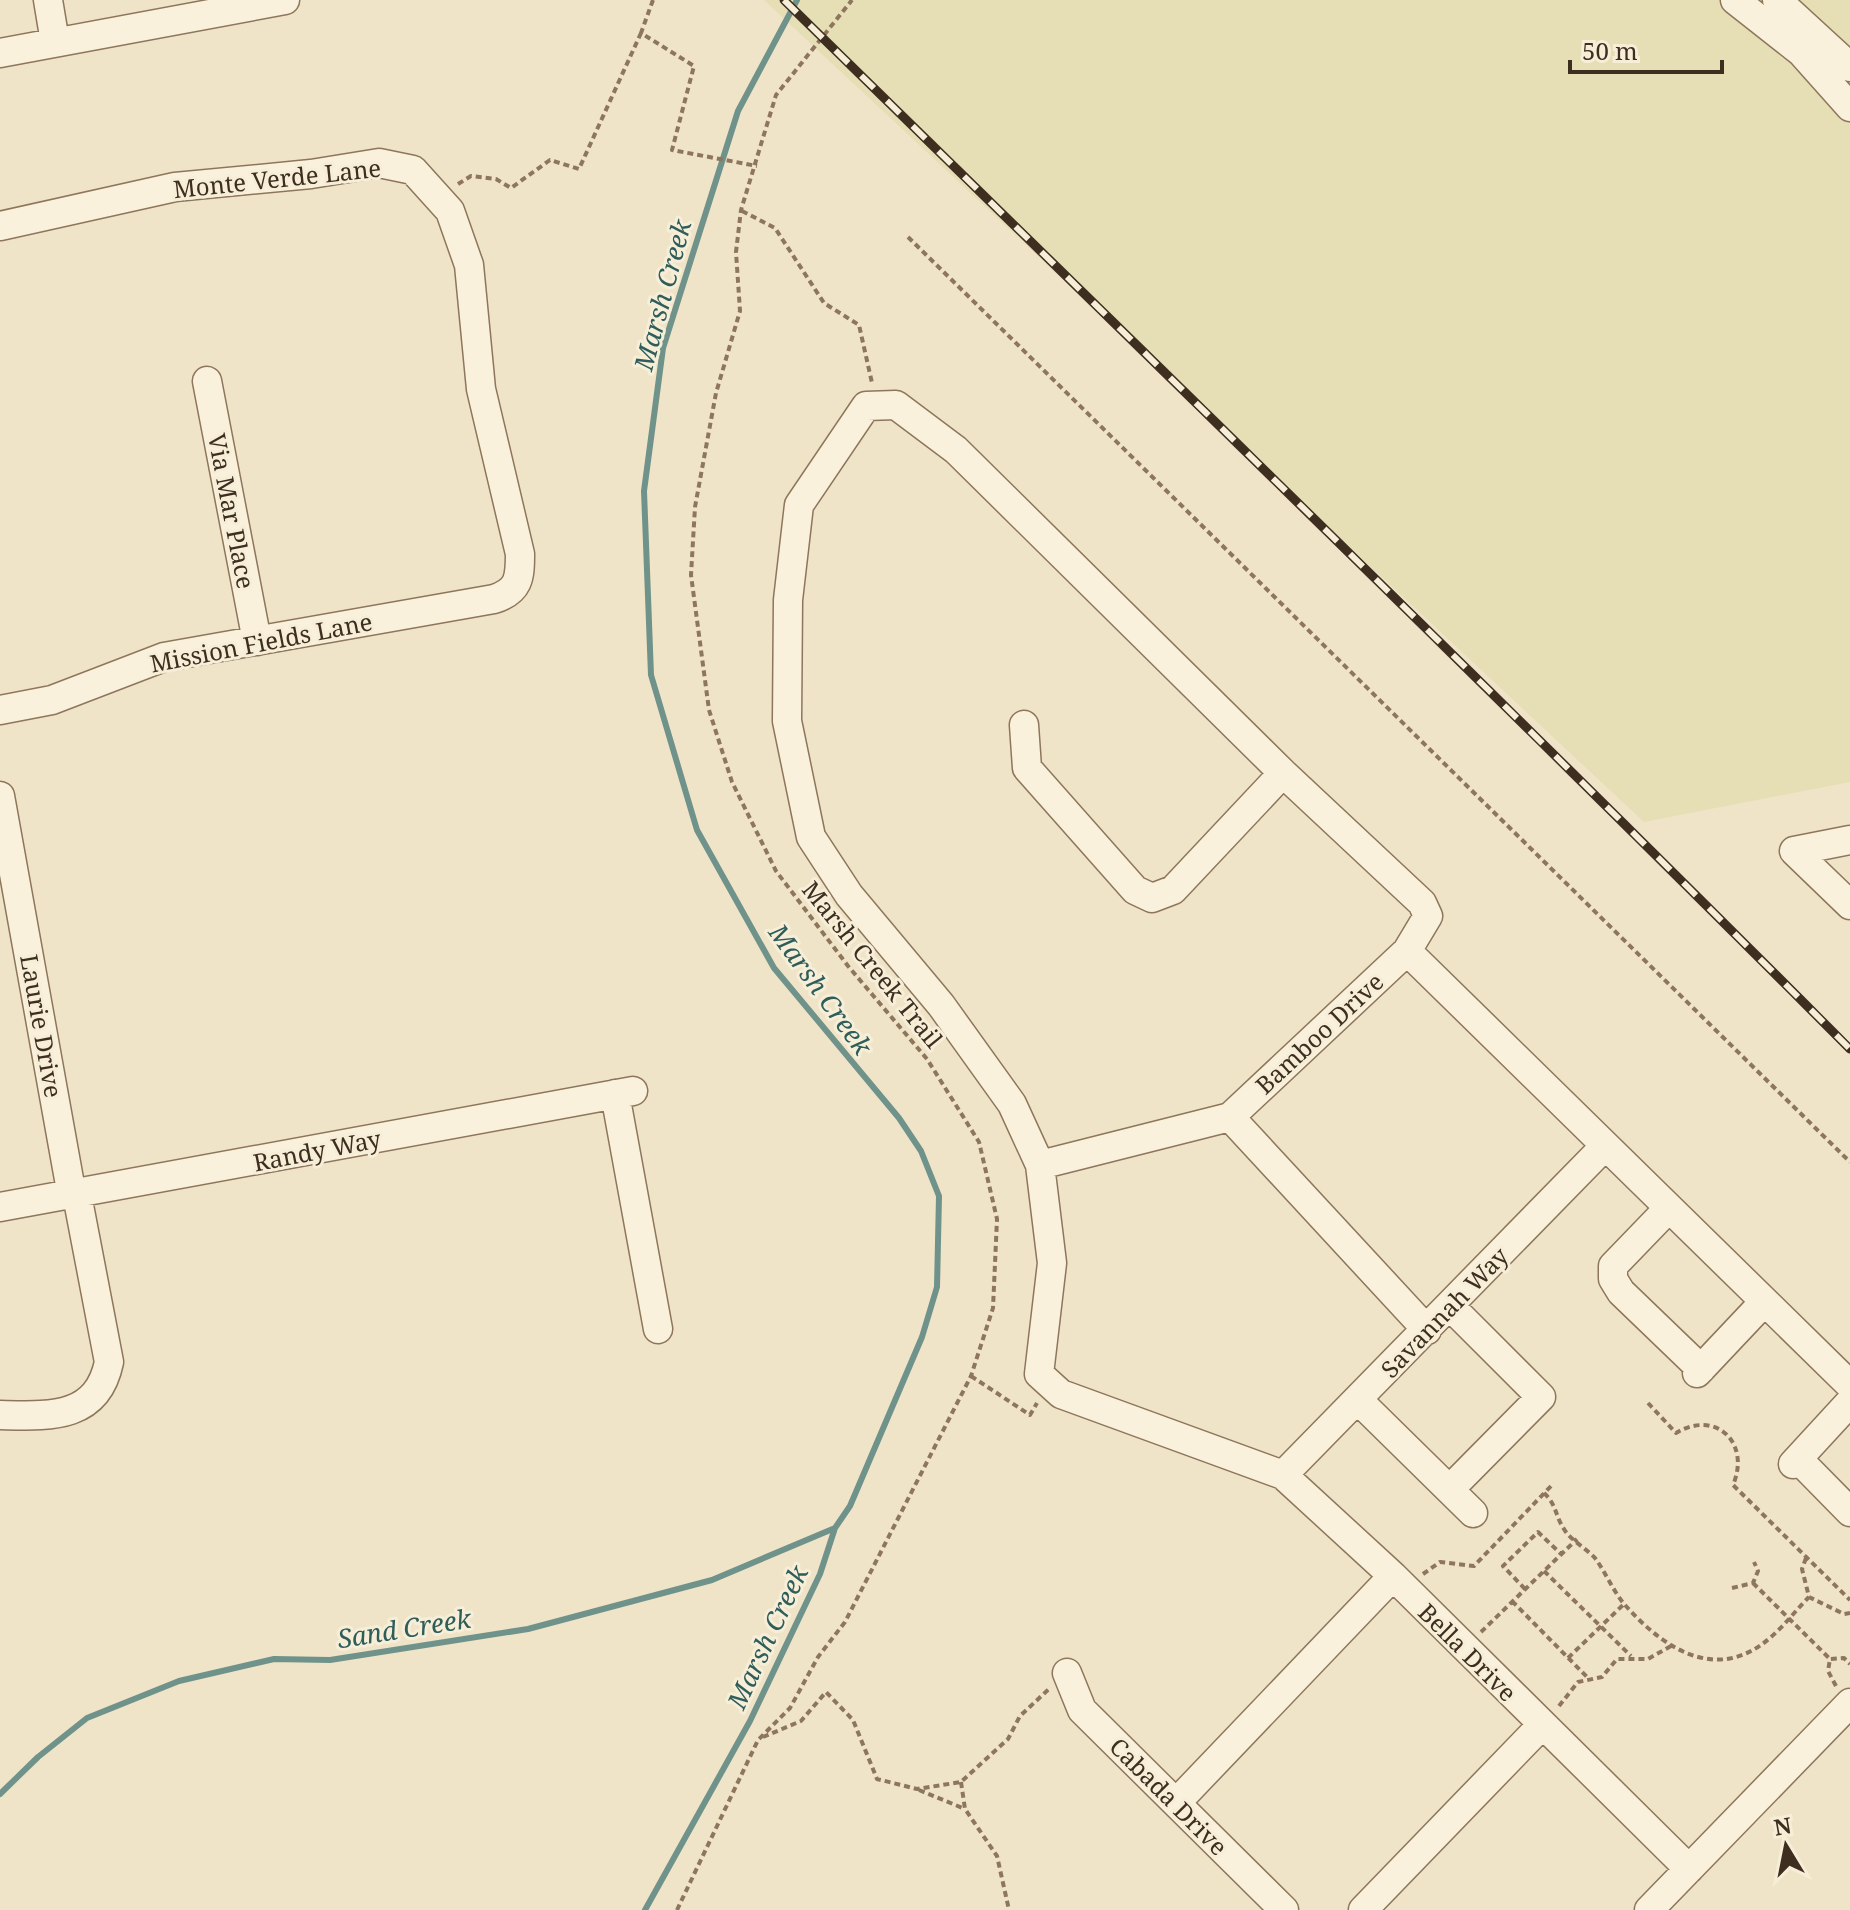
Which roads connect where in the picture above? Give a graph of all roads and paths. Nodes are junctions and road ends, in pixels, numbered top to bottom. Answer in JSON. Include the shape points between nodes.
{"nodes":[{"id":1,"x":48,"y":0,"type":"edge"},
{"id":2,"x":285,"y":0,"type":"edge"},
{"id":3,"x":653,"y":0,"type":"edge"},
{"id":4,"x":852,"y":0,"type":"edge"},
{"id":5,"x":1735,"y":0,"type":"edge"},
{"id":6,"x":1777,"y":0,"type":"edge"},
{"id":7,"x":641,"y":33,"type":"junction"},
{"id":8,"x":55,"y":42,"type":"junction"},
{"id":9,"x":0,"y":53,"type":"edge"},
{"id":10,"x":1850,"y":67,"type":"edge"},
{"id":11,"x":1850,"y":107,"type":"edge"},
{"id":12,"x":757,"y":166,"type":"junction"},
{"id":13,"x":439,"y":197,"type":"junction"},
{"id":14,"x":741,"y":210,"type":"junction"},
{"id":15,"x":0,"y":226,"type":"edge"},
{"id":16,"x":908,"y":237,"type":"dead end"},
{"id":17,"x":207,"y":381,"type":"dead end"},
{"id":18,"x":877,"y":405,"type":"junction"},
{"id":19,"x":520,"y":579,"type":"joint"},
{"id":20,"x":257,"y":641,"type":"junction"},
{"id":21,"x":0,"y":710,"type":"edge"},
{"id":22,"x":1024,"y":725,"type":"dead end"},
{"id":23,"x":1283,"y":773,"type":"junction"},
{"id":24,"x":0,"y":796,"type":"edge"},
{"id":25,"x":1850,"y":840,"type":"edge"},
{"id":26,"x":1850,"y":905,"type":"edge"},
{"id":27,"x":1407,"y":951,"type":"junction"},
{"id":28,"x":1230,"y":1117,"type":"junction"},
{"id":29,"x":1604,"y":1147,"type":"junction"},
{"id":30,"x":1850,"y":1162,"type":"edge"},
{"id":31,"x":1040,"y":1165,"type":"junction"},
{"id":32,"x":74,"y":1195,"type":"junction"},
{"id":33,"x":0,"y":1207,"type":"edge"},
{"id":34,"x":1668,"y":1209,"type":"junction"},
{"id":35,"x":1764,"y":1302,"type":"junction"},
{"id":36,"x":1450,"y":1306,"type":"junction"},
{"id":37,"x":658,"y":1329,"type":"dead end"},
{"id":38,"x":1427,"y":1330,"type":"junction"},
{"id":39,"x":971,"y":1376,"type":"junction"},
{"id":40,"x":1050,"y":1384,"type":"junction"},
{"id":41,"x":1850,"y":1385,"type":"edge"},
{"id":42,"x":1358,"y":1400,"type":"junction"},
{"id":43,"x":1850,"y":1402,"type":"edge"},
{"id":44,"x":1648,"y":1403,"type":"dead end"},
{"id":45,"x":0,"y":1415,"type":"edge"},
{"id":46,"x":1283,"y":1475,"type":"junction"},
{"id":47,"x":1553,"y":1484,"type":"dead end"},
{"id":48,"x":1450,"y":1489,"type":"junction"},
{"id":49,"x":1544,"y":1493,"type":"junction"},
{"id":50,"x":1850,"y":1512,"type":"edge"},
{"id":51,"x":1473,"y":1513,"type":"dead end"},
{"id":52,"x":1577,"y":1539,"type":"junction"},
{"id":53,"x":1561,"y":1554,"type":"junction"},
{"id":54,"x":1806,"y":1558,"type":"junction"},
{"id":55,"x":1754,"y":1562,"type":"dead end"},
{"id":56,"x":1544,"y":1571,"type":"junction"},
{"id":57,"x":1400,"y":1583,"type":"junction"},
{"id":58,"x":1753,"y":1583,"type":"junction"},
{"id":59,"x":1732,"y":1588,"type":"dead end"},
{"id":60,"x":1525,"y":1589,"type":"junction"},
{"id":61,"x":1809,"y":1597,"type":"junction"},
{"id":62,"x":1850,"y":1600,"type":"edge"},
{"id":63,"x":1512,"y":1601,"type":"junction"},
{"id":64,"x":1624,"y":1604,"type":"junction"},
{"id":65,"x":1850,"y":1613,"type":"edge"},
{"id":66,"x":1789,"y":1618,"type":"junction"},
{"id":67,"x":1601,"y":1627,"type":"junction"},
{"id":68,"x":1671,"y":1646,"type":"junction"},
{"id":69,"x":1465,"y":1648,"type":"junction"},
{"id":70,"x":1632,"y":1657,"type":"junction"},
{"id":71,"x":1568,"y":1658,"type":"junction"},
{"id":72,"x":1830,"y":1659,"type":"junction"},
{"id":73,"x":1850,"y":1664,"type":"edge"},
{"id":74,"x":1067,"y":1673,"type":"joint"},
{"id":75,"x":1589,"y":1679,"type":"junction"},
{"id":76,"x":1849,"y":1708,"type":"edge"},
{"id":77,"x":1541,"y":1726,"type":"junction"},
{"id":78,"x":758,"y":1740,"type":"junction"},
{"id":79,"x":961,"y":1782,"type":"junction"},
{"id":80,"x":917,"y":1789,"type":"junction"},
{"id":81,"x":1176,"y":1803,"type":"junction"},
{"id":82,"x":965,"y":1809,"type":"junction"},
{"id":83,"x":1689,"y":1869,"type":"junction"},
{"id":84,"x":677,"y":1910,"type":"edge"},
{"id":85,"x":1009,"y":1910,"type":"edge"},
{"id":86,"x":1284,"y":1910,"type":"edge"},
{"id":87,"x":1363,"y":1910,"type":"edge"},
{"id":88,"x":1649,"y":1910,"type":"edge"}],
"edges":[{"from":1,"to":8,"type":"street"},
{"from":2,"to":8,"type":"street"},
{"from":3,"to":7,"type":"path"},
{"from":4,"to":12,"type":"path","name":"Marsh Creek Trail","via":[[776,95]]},
{"from":5,"to":11,"type":"street","via":[[1801,52]]},
{"from":6,"to":10,"type":"street"},
{"from":7,"to":12,"type":"path","via":[[694,66],[672,150]]},
{"from":7,"to":13,"type":"path","via":[[579,169],[550,160],[511,188],[496,179],[471,176]]},
{"from":8,"to":9,"type":"street"},
{"from":12,"to":14,"type":"path","name":"Marsh Creek Trail"},
{"from":13,"to":15,"type":"street","name":"Monte Verde Lane","via":[[413,170],[379,163],[175,187]]},
{"from":13,"to":19,"type":"street","name":"Monte Verde Lane","via":[[450,211],[469,265],[481,389],[520,554]]},
{"from":14,"to":18,"type":"path","via":[[775,228],[824,303],[859,325]]},
{"from":14,"to":39,"type":"path","name":"Marsh Creek Trail","via":[[736,252],[740,311],[716,393],[695,507],[697,642],[709,710],[732,782],[776,871],[927,1059],[979,1142],[997,1219],[993,1308]]},
{"from":16,"to":30,"type":"path"},
{"from":17,"to":20,"type":"street","name":"Via Mar Place"},
{"from":18,"to":23,"type":"street","via":[[896,405],[956,450]]},
{"from":18,"to":31,"type":"street","via":[[866,406],[799,505],[788,600],[787,721],[811,837],[849,895],[941,1005],[1012,1104]]},
{"from":19,"to":20,"type":"street","name":"Mission Fields Lane","via":[[510,594],[494,599]]},
{"from":20,"to":21,"type":"street","name":"Mission Fields Lane","via":[[164,657],[52,700]]},
{"from":22,"to":23,"type":"street","via":[[1027,768],[1135,890],[1152,898],[1173,890]]},
{"from":23,"to":27,"type":"street","name":"Bamboo Drive","via":[[1422,903],[1428,916]]},
{"from":24,"to":32,"type":"street","name":"Laurie Drive"},
{"from":25,"to":26,"type":"street","via":[[1794,851]]},
{"from":27,"to":28,"type":"street","name":"Bamboo Drive"},
{"from":27,"to":29,"type":"street"},
{"from":28,"to":31,"type":"street","name":"Bamboo Drive"},
{"from":28,"to":38,"type":"street"},
{"from":29,"to":34,"type":"street"},
{"from":29,"to":36,"type":"street","name":"Savannah Way"},
{"from":31,"to":40,"type":"street","via":[[1052,1263],[1039,1374]]},
{"from":32,"to":33,"type":"street","name":"Randy Way"},
{"from":32,"to":37,"type":"street","name":"Randy Way","via":[[624,1093]]},
{"from":32,"to":45,"type":"street","name":"Laurie Drive","via":[[109,1362],[105,1383],[87,1403],[70,1411]]},
{"from":34,"to":35,"type":"street"},
{"from":34,"to":35,"type":"street","via":[[1613,1266],[1613,1279],[1699,1371]]},
{"from":35,"to":41,"type":"street"},
{"from":36,"to":38,"type":"street","name":"Savannah Way"},
{"from":36,"to":48,"type":"street","via":[[1541,1397]]},
{"from":38,"to":42,"type":"street","name":"Savannah Way"},
{"from":39,"to":40,"type":"path","via":[[1030,1415]]},
{"from":39,"to":78,"type":"path","name":"Marsh Creek Trail","via":[[845,1622],[790,1708]]},
{"from":40,"to":46,"type":"street","name":"Bella Drive","via":[[1061,1394]]},
{"from":42,"to":46,"type":"street","name":"Savannah Way"},
{"from":42,"to":48,"type":"street"},
{"from":43,"to":50,"type":"street","via":[[1796,1461]]},
{"from":44,"to":54,"type":"path","via":[[1676,1433],[1689,1425],[1712,1424],[1729,1436],[1737,1453],[1733,1485]]},
{"from":46,"to":57,"type":"street","name":"Bella Drive"},
{"from":47,"to":49,"type":"path"},
{"from":48,"to":51,"type":"street"},
{"from":49,"to":52,"type":"path","via":[[1556,1503],[1564,1531]]},
{"from":49,"to":57,"type":"path","via":[[1474,1566],[1440,1562]]},
{"from":52,"to":53,"type":"path"},
{"from":52,"to":64,"type":"path"},
{"from":53,"to":56,"type":"path"},
{"from":53,"to":60,"type":"path","via":[[1538,1532],[1520,1549],[1503,1566]]},
{"from":54,"to":61,"type":"path","via":[[1802,1569]]},
{"from":54,"to":62,"type":"path"},
{"from":55,"to":58,"type":"path","via":[[1758,1571]]},
{"from":56,"to":60,"type":"path"},
{"from":56,"to":67,"type":"path"},
{"from":57,"to":69,"type":"street","name":"Bella Drive"},
{"from":57,"to":81,"type":"street"},
{"from":58,"to":59,"type":"path"},
{"from":58,"to":66,"type":"path"},
{"from":60,"to":63,"type":"path"},
{"from":61,"to":65,"type":"path"},
{"from":61,"to":66,"type":"path"},
{"from":63,"to":69,"type":"path"},
{"from":63,"to":71,"type":"path"},
{"from":64,"to":67,"type":"path"},
{"from":64,"to":68,"type":"path"},
{"from":66,"to":68,"type":"path","via":[[1770,1638],[1728,1661],[1699,1660]]},
{"from":66,"to":72,"type":"path"},
{"from":67,"to":70,"type":"path"},
{"from":67,"to":71,"type":"path"},
{"from":68,"to":70,"type":"path","via":[[1648,1659]]},
{"from":69,"to":77,"type":"street","name":"Bella Drive"},
{"from":70,"to":75,"type":"path","via":[[1617,1659],[1602,1677]]},
{"from":71,"to":75,"type":"path"},
{"from":72,"to":73,"type":"path","via":[[1844,1658]]},
{"from":72,"to":76,"type":"path","via":[[1828,1671]]},
{"from":74,"to":79,"type":"path"},
{"from":74,"to":81,"type":"street","name":"Cabada Drive","via":[[1082,1710]]},
{"from":75,"to":77,"type":"path","via":[[1578,1682]]},
{"from":76,"to":83,"type":"street"},
{"from":77,"to":83,"type":"street","name":"Bella Drive"},
{"from":77,"to":87,"type":"street"},
{"from":78,"to":80,"type":"path","via":[[801,1721],[826,1692],[853,1720],[877,1779]]},
{"from":78,"to":84,"type":"path","name":"Marsh Creek Trail"},
{"from":79,"to":80,"type":"path"},
{"from":79,"to":82,"type":"path"},
{"from":80,"to":82,"type":"path"},
{"from":81,"to":86,"type":"street","name":"Cabada Drive"},
{"from":82,"to":85,"type":"path","via":[[997,1856]]},
{"from":83,"to":88,"type":"street"}]}
